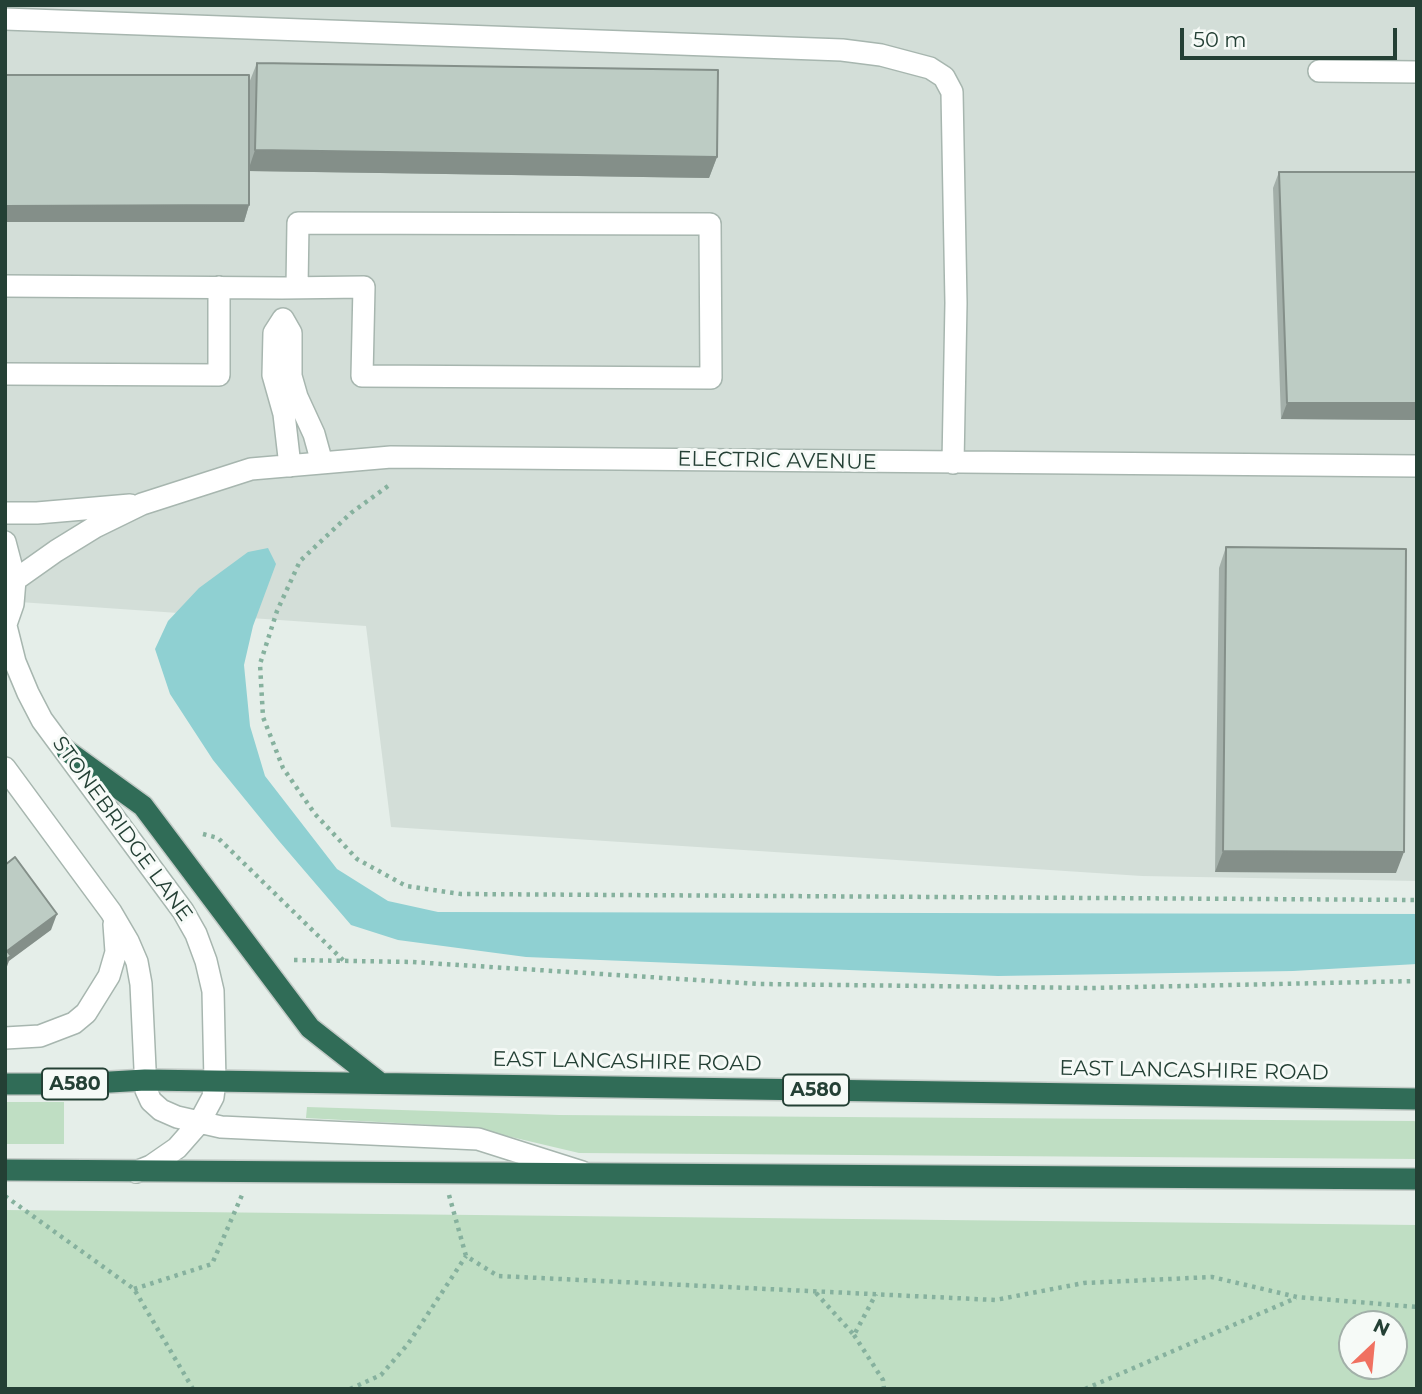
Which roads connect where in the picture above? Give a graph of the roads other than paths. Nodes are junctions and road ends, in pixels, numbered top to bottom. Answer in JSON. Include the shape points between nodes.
{"nodes":[{"id":1,"x":5,"y":19,"type":"edge"},
{"id":2,"x":1319,"y":71,"type":"dead end"},
{"id":3,"x":1417,"y":72,"type":"edge"},
{"id":4,"x":5,"y":286,"type":"edge"},
{"id":5,"x":219,"y":286,"type":"junction"},
{"id":6,"x":289,"y":288,"type":"junction"},
{"id":7,"x":283,"y":319,"type":"junction"},
{"id":8,"x":5,"y":374,"type":"edge"},
{"id":9,"x":322,"y":463,"type":"junction"},
{"id":10,"x":953,"y":463,"type":"junction"},
{"id":11,"x":290,"y":466,"type":"junction"},
{"id":12,"x":1417,"y":466,"type":"edge"},
{"id":13,"x":142,"y":503,"type":"junction"},
{"id":14,"x":5,"y":513,"type":"edge"},
{"id":15,"x":5,"y":542,"type":"edge"},
{"id":16,"x":15,"y":580,"type":"junction"},
{"id":17,"x":6,"y":627,"type":"edge"},
{"id":18,"x":67,"y":751,"type":"junction"},
{"id":19,"x":5,"y":768,"type":"edge"},
{"id":20,"x":111,"y":912,"type":"junction"},
{"id":21,"x":5,"y":1038,"type":"edge"},
{"id":22,"x":145,"y":1080,"type":"junction"},
{"id":23,"x":215,"y":1081,"type":"junction"},
{"id":24,"x":380,"y":1083,"type":"junction"},
{"id":25,"x":5,"y":1084,"type":"edge"},
{"id":26,"x":1415,"y":1099,"type":"edge"},
{"id":27,"x":199,"y":1123,"type":"junction"},
{"id":28,"x":5,"y":1170,"type":"edge"},
{"id":29,"x":136,"y":1172,"type":"junction"},
{"id":30,"x":587,"y":1173,"type":"junction"},
{"id":31,"x":1417,"y":1179,"type":"edge"}],
"edges":[{"from":1,"to":10,"type":"street","via":[[842,50],[930,68],[944,77],[952,92]]},
{"from":2,"to":3,"type":"street"},
{"from":4,"to":5,"type":"street"},
{"from":5,"to":6,"type":"street"},
{"from":5,"to":8,"type":"street","via":[[219,374]]},
{"from":6,"to":6,"type":"street","via":[[299,223],[710,224],[710,377],[362,376],[364,288]]},
{"from":6,"to":7,"type":"street"},
{"from":7,"to":9,"type":"street","via":[[291,333],[291,376]]},
{"from":7,"to":11,"type":"street","via":[[274,333],[273,375],[284,414]]},
{"from":9,"to":10,"type":"street","name":"ELECTRIC AVENUE","via":[[391,457]]},
{"from":9,"to":11,"type":"street","name":"ELECTRIC AVENUE"},
{"from":10,"to":12,"type":"street","name":"ELECTRIC AVENUE"},
{"from":11,"to":13,"type":"street","name":"ELECTRIC AVENUE","via":[[251,469]]},
{"from":13,"to":14,"type":"street","name":"ELECTRIC AVENUE"},
{"from":13,"to":16,"type":"street","name":"ELECTRIC AVENUE","via":[[95,527]]},
{"from":15,"to":16,"type":"street"},
{"from":16,"to":17,"type":"street"},
{"from":17,"to":18,"type":"street","name":"STONEBRIDGE LANE","via":[[28,693]]},
{"from":18,"to":23,"type":"street","name":"STONEBRIDGE LANE","via":[[195,934],[214,991]]},
{"from":18,"to":24,"type":"highway","via":[[143,806],[310,1028]]},
{"from":19,"to":20,"type":"street"},
{"from":20,"to":21,"type":"street","via":[[116,952],[109,976],[86,1013],[74,1023],[40,1036]]},
{"from":20,"to":22,"type":"street","via":[[139,973]]},
{"from":22,"to":23,"type":"highway","name":"EAST LANCASHIRE ROAD","number":"A580"},
{"from":22,"to":25,"type":"highway","name":"EAST LANCASHIRE ROAD","number":"A580"},
{"from":22,"to":27,"type":"street","via":[[150,1101],[160,1110]]},
{"from":23,"to":24,"type":"highway","name":"EAST LANCASHIRE ROAD","number":"A580"},
{"from":23,"to":27,"type":"street","name":"STONEBRIDGE LANE","via":[[213,1097]]},
{"from":24,"to":26,"type":"highway","name":"EAST LANCASHIRE ROAD","number":"A580"},
{"from":27,"to":29,"type":"street","name":"STONEBRIDGE LANE","via":[[165,1158]]},
{"from":27,"to":30,"type":"street","via":[[478,1139]]},
{"from":28,"to":29,"type":"highway"},
{"from":29,"to":30,"type":"highway"},
{"from":30,"to":31,"type":"highway"}]}
